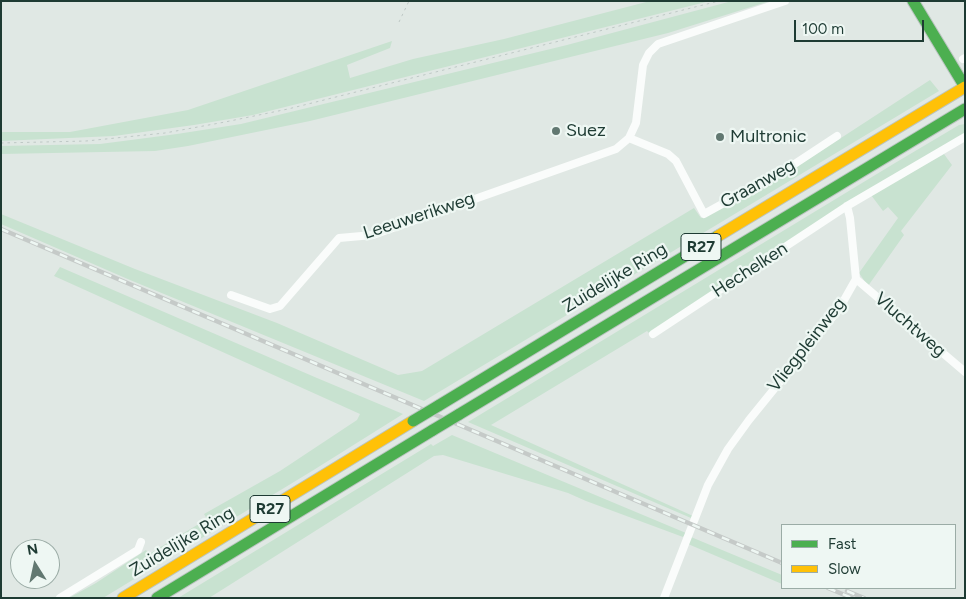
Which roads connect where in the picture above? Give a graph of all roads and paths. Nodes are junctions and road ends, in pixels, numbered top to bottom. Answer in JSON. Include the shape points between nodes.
{"nodes":[{"id":1,"x":410,"y":1,"type":"edge"},
{"id":2,"x":720,"y":1,"type":"edge"},
{"id":3,"x":785,"y":1,"type":"edge"},
{"id":4,"x":913,"y":1,"type":"edge"},
{"id":5,"x":400,"y":22,"type":"dead end"},
{"id":6,"x":965,"y":87,"type":"edge"},
{"id":7,"x":965,"y":109,"type":"edge"},
{"id":8,"x":837,"y":136,"type":"dead end"},
{"id":9,"x":965,"y":137,"type":"edge"},
{"id":10,"x":629,"y":138,"type":"junction"},
{"id":11,"x":1,"y":143,"type":"edge"},
{"id":12,"x":847,"y":206,"type":"junction"},
{"id":13,"x":856,"y":279,"type":"junction"},
{"id":14,"x":231,"y":295,"type":"dead end"},
{"id":15,"x":653,"y":334,"type":"dead end"},
{"id":16,"x":965,"y":372,"type":"edge"},
{"id":17,"x":141,"y":542,"type":"dead end"},
{"id":18,"x":60,"y":598,"type":"edge"},
{"id":19,"x":123,"y":598,"type":"edge"},
{"id":20,"x":157,"y":598,"type":"edge"},
{"id":21,"x":664,"y":598,"type":"edge"}],
"edges":[{"from":1,"to":5,"type":"path"},
{"from":2,"to":11,"type":"path","via":[[288,110],[165,133],[86,142]]},
{"from":3,"to":10,"type":"street","via":[[658,44],[643,65],[636,123]]},
{"from":4,"to":6,"type":"main road"},
{"from":6,"to":19,"type":"main road","name":"Zuidelijke Ring","number":"R27","bridge":true},
{"from":7,"to":20,"type":"main road","name":"Zuidelijke Ring","number":"R27","bridge":true},
{"from":8,"to":10,"type":"street","name":"Graanweg","via":[[793,165],[704,214],[676,162],[668,154]]},
{"from":9,"to":12,"type":"street"},
{"from":10,"to":14,"type":"street","name":"Leeuwerikweg","via":[[616,149],[372,235],[339,238],[280,306],[270,308]]},
{"from":12,"to":13,"type":"street","name":"Vliegpleinweg"},
{"from":12,"to":15,"type":"street","name":"Hechelken"},
{"from":13,"to":16,"type":"street","name":"Vluchtweg"},
{"from":13,"to":21,"type":"street","name":"Vliegpleinweg","via":[[839,309],[728,449],[708,484]]},
{"from":17,"to":18,"type":"street","via":[[138,550]]}]}
